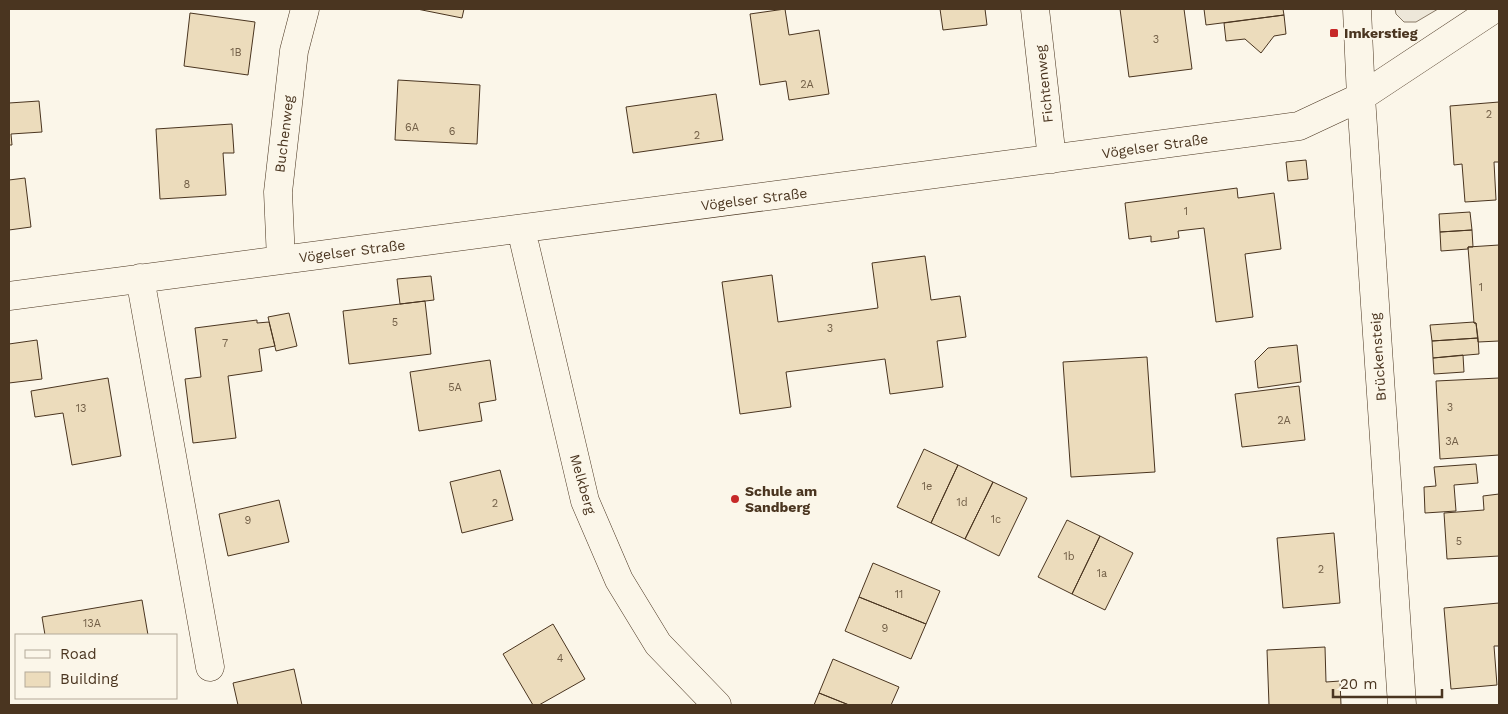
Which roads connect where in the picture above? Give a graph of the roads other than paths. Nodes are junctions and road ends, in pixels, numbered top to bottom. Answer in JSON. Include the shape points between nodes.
{"nodes":[{"id":1,"x":305,"y":9,"type":"edge"},
{"id":2,"x":1035,"y":9,"type":"edge"},
{"id":3,"x":1357,"y":9,"type":"edge"},
{"id":4,"x":1494,"y":9,"type":"edge"},
{"id":5,"x":1361,"y":97,"type":"junction"},
{"id":6,"x":1052,"y":159,"type":"junction"},
{"id":7,"x":521,"y":229,"type":"junction"},
{"id":8,"x":281,"y":260,"type":"junction"},
{"id":9,"x":140,"y":278,"type":"junction"},
{"id":10,"x":9,"y":296,"type":"edge"},
{"id":11,"x":210,"y":667,"type":"dead end"},
{"id":12,"x":717,"y":705,"type":"edge"},
{"id":13,"x":1402,"y":705,"type":"edge"}],
"edges":[{"from":1,"to":8,"type":"street","name":"Buchenweg","via":[[294,51],[278,192]]},
{"from":2,"to":6,"type":"street","name":"Fichtenweg"},
{"from":3,"to":5,"type":"street","name":"Brückensteig"},
{"from":4,"to":5,"type":"street","name":"Vögelser Straße"},
{"from":5,"to":6,"type":"street","name":"Vögelser Straße","via":[[1299,126]]},
{"from":5,"to":13,"type":"street","name":"Brückensteig"},
{"from":6,"to":7,"type":"street","name":"Vögelser Straße"},
{"from":7,"to":8,"type":"street","name":"Vögelser Straße"},
{"from":7,"to":12,"type":"street","name":"Melkberg","via":[[585,500],[619,580],[658,644]]},
{"from":8,"to":9,"type":"street","name":"Vögelser Straße"},
{"from":9,"to":10,"type":"street","name":"Vögelser Straße"},
{"from":9,"to":11,"type":"street"}]}
